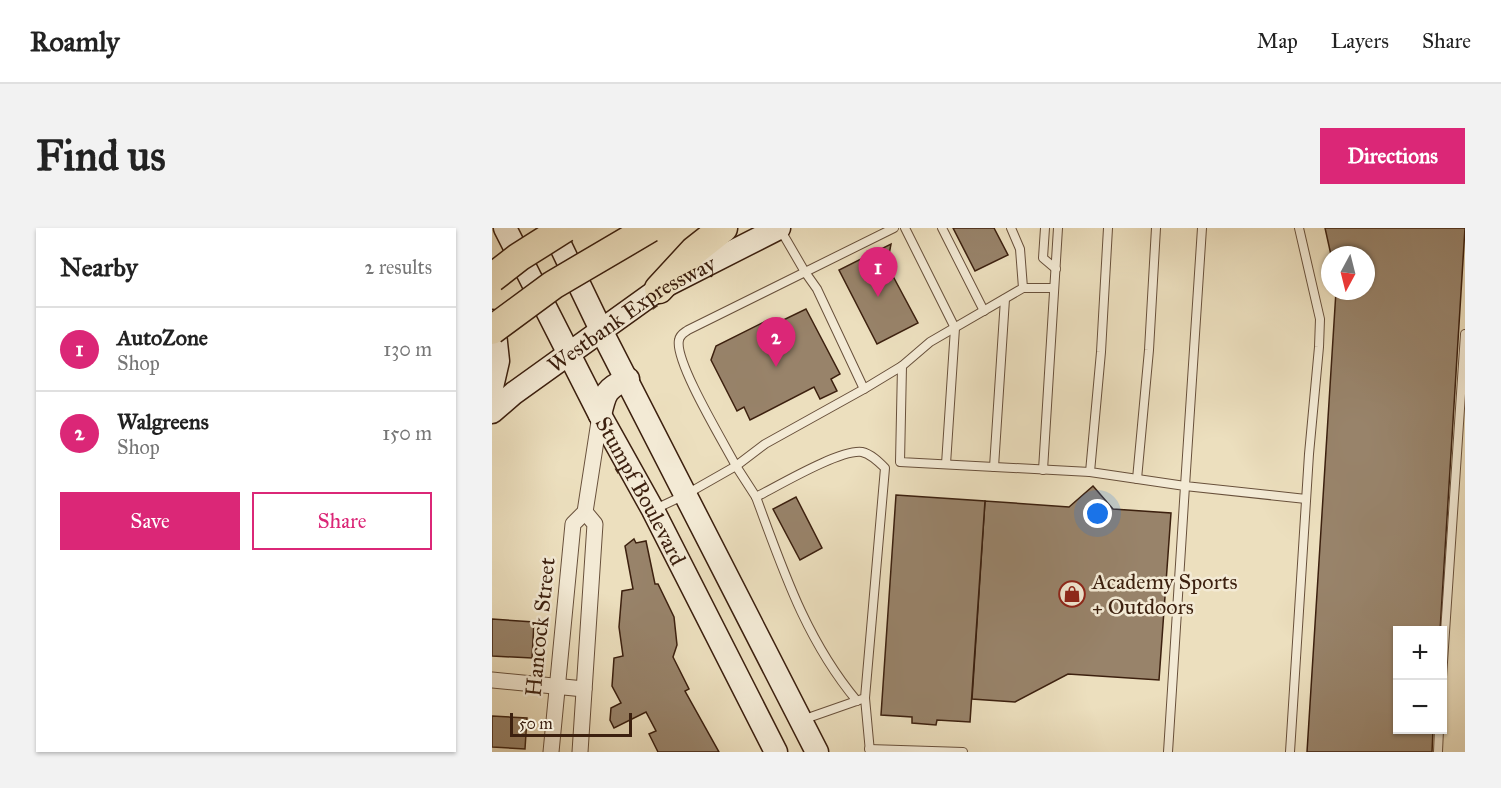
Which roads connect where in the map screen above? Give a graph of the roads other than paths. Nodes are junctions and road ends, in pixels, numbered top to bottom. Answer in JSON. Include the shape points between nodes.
{"nodes":[{"id":1,"x":505,"y":228,"type":"edge"},
{"id":2,"x":552,"y":228,"type":"edge"},
{"id":3,"x":565,"y":228,"type":"edge"},
{"id":4,"x":650,"y":228,"type":"edge"},
{"id":5,"x":723,"y":228,"type":"edge"},
{"id":6,"x":779,"y":228,"type":"edge"},
{"id":7,"x":894,"y":228,"type":"edge"},
{"id":8,"x":905,"y":228,"type":"edge"},
{"id":9,"x":942,"y":228,"type":"edge"},
{"id":10,"x":1011,"y":228,"type":"edge"},
{"id":11,"x":1045,"y":228,"type":"edge"},
{"id":12,"x":1058,"y":228,"type":"edge"},
{"id":13,"x":1108,"y":228,"type":"edge"},
{"id":14,"x":1156,"y":228,"type":"edge"},
{"id":15,"x":1202,"y":228,"type":"edge"},
{"id":16,"x":1299,"y":228,"type":"edge"},
{"id":17,"x":1056,"y":269,"type":"junction"},
{"id":18,"x":804,"y":272,"type":"junction"},
{"id":19,"x":492,"y":278,"type":"edge"},
{"id":20,"x":1023,"y":288,"type":"junction"},
{"id":21,"x":1054,"y":288,"type":"junction"},
{"id":22,"x":659,"y":289,"type":"junction"},
{"id":23,"x":1005,"y":299,"type":"junction"},
{"id":24,"x":984,"y":311,"type":"junction"},
{"id":25,"x":492,"y":321,"type":"edge"},
{"id":26,"x":955,"y":328,"type":"junction"},
{"id":27,"x":492,"y":330,"type":"edge"},
{"id":28,"x":602,"y":332,"type":"junction"},
{"id":29,"x":1465,"y":334,"type":"edge"},
{"id":30,"x":568,"y":354,"type":"junction"},
{"id":31,"x":902,"y":366,"type":"junction"},
{"id":32,"x":628,"y":379,"type":"junction"},
{"id":33,"x":492,"y":387,"type":"edge"},
{"id":34,"x":864,"y":389,"type":"junction"},
{"id":35,"x":492,"y":412,"type":"edge"},
{"id":36,"x":600,"y":415,"type":"junction"},
{"id":37,"x":900,"y":462,"type":"junction"},
{"id":38,"x":946,"y":464,"type":"junction"},
{"id":39,"x":736,"y":466,"type":"junction"},
{"id":40,"x":994,"y":467,"type":"junction"},
{"id":41,"x":885,"y":468,"type":"junction"},
{"id":42,"x":1044,"y":470,"type":"junction"},
{"id":43,"x":1090,"y":472,"type":"junction"},
{"id":44,"x":1137,"y":478,"type":"junction"},
{"id":45,"x":1185,"y":486,"type":"junction"},
{"id":46,"x":686,"y":495,"type":"junction"},
{"id":47,"x":756,"y":497,"type":"junction"},
{"id":48,"x":1306,"y":499,"type":"junction"},
{"id":49,"x":653,"y":510,"type":"junction"},
{"id":50,"x":585,"y":512,"type":"junction"},
{"id":51,"x":1446,"y":626,"type":"edge"},
{"id":52,"x":492,"y":680,"type":"edge"},
{"id":53,"x":557,"y":686,"type":"junction"},
{"id":54,"x":584,"y":689,"type":"junction"},
{"id":55,"x":861,"y":699,"type":"junction"},
{"id":56,"x":801,"y":721,"type":"junction"},
{"id":57,"x":1439,"y":734,"type":"edge"},
{"id":58,"x":870,"y":750,"type":"edge"},
{"id":59,"x":551,"y":752,"type":"edge"},
{"id":60,"x":580,"y":752,"type":"edge"},
{"id":61,"x":776,"y":752,"type":"edge"},
{"id":62,"x":817,"y":752,"type":"edge"},
{"id":63,"x":963,"y":752,"type":"edge"},
{"id":64,"x":1168,"y":752,"type":"edge"},
{"id":65,"x":1290,"y":752,"type":"edge"},
{"id":66,"x":1438,"y":752,"type":"edge"}],
"edges":[{"from":1,"to":30,"type":"main road","name":"Stumpf Boulevard"},
{"from":2,"to":28,"type":"main road","name":"Stumpf Boulevard"},
{"from":3,"to":19,"type":"highway","bridge":true},
{"from":4,"to":27,"type":"highway","bridge":true,"via":[[553,285]]},
{"from":5,"to":22,"type":"highway","via":[[694,251]]},
{"from":6,"to":18,"type":"lane"},
{"from":6,"to":22,"type":"main road","name":"Westbank Expressway"},
{"from":7,"to":18,"type":"lane"},
{"from":8,"to":26,"type":"lane"},
{"from":9,"to":24,"type":"lane"},
{"from":10,"to":20,"type":"lane","via":[[1020,249]]},
{"from":11,"to":17,"type":"lane","via":[[1043,258]]},
{"from":12,"to":17,"type":"lane"},
{"from":13,"to":43,"type":"lane"},
{"from":14,"to":44,"type":"lane"},
{"from":15,"to":45,"type":"lane"},
{"from":16,"to":48,"type":"lane","via":[[1320,319]]},
{"from":17,"to":21,"type":"lane"},
{"from":18,"to":34,"type":"lane","via":[[817,289]]},
{"from":18,"to":39,"type":"lane","via":[[688,330],[678,342],[686,372]]},
{"from":20,"to":21,"type":"lane"},
{"from":20,"to":23,"type":"lane"},
{"from":21,"to":42,"type":"lane"},
{"from":22,"to":28,"type":"main road","name":"Westbank Expressway"},
{"from":23,"to":24,"type":"lane"},
{"from":23,"to":40,"type":"lane"},
{"from":24,"to":26,"type":"lane"},
{"from":25,"to":33,"type":"main road","via":[[498,361]]},
{"from":26,"to":31,"type":"lane","via":[[930,342]]},
{"from":26,"to":38,"type":"lane"},
{"from":28,"to":30,"type":"main road","name":"Westbank Expressway"},
{"from":28,"to":32,"type":"main road","name":"Stumpf Boulevard"},
{"from":29,"to":51,"type":"lane"},
{"from":30,"to":35,"type":"main road","name":"Westbank Expressway"},
{"from":30,"to":36,"type":"main road","name":"Stumpf Boulevard"},
{"from":31,"to":34,"type":"lane"},
{"from":31,"to":37,"type":"lane"},
{"from":32,"to":36,"type":"main road","via":[[608,390]]},
{"from":32,"to":46,"type":"main road","name":"Stumpf Boulevard"},
{"from":34,"to":39,"type":"lane","via":[[765,444]]},
{"from":36,"to":49,"type":"main road","name":"Stumpf Boulevard"},
{"from":36,"to":50,"type":"street","name":"Hancock Street"},
{"from":37,"to":38,"type":"lane"},
{"from":37,"to":41,"type":"lane"},
{"from":38,"to":40,"type":"lane"},
{"from":39,"to":46,"type":"lane"},
{"from":39,"to":47,"type":"lane"},
{"from":40,"to":42,"type":"lane"},
{"from":41,"to":47,"type":"lane","via":[[863,452],[838,456]]},
{"from":41,"to":55,"type":"lane"},
{"from":42,"to":43,"type":"lane"},
{"from":43,"to":44,"type":"lane"},
{"from":44,"to":45,"type":"lane"},
{"from":45,"to":48,"type":"lane"},
{"from":45,"to":64,"type":"lane"},
{"from":46,"to":49,"type":"lane"},
{"from":46,"to":56,"type":"main road","name":"Stumpf Boulevard"},
{"from":47,"to":55,"type":"lane","via":[[794,600],[821,652]]},
{"from":48,"to":65,"type":"lane"},
{"from":49,"to":61,"type":"main road","name":"Stumpf Boulevard"},
{"from":50,"to":53,"type":"street","name":"Hancock Street","via":[[573,524]]},
{"from":50,"to":54,"type":"street","name":"Hancock Street","via":[[595,524]]},
{"from":52,"to":53,"type":"street"},
{"from":53,"to":54,"type":"street"},
{"from":53,"to":59,"type":"street","name":"Hancock Street"},
{"from":54,"to":60,"type":"street","name":"Hancock Street"},
{"from":55,"to":56,"type":"lane"},
{"from":55,"to":58,"type":"lane"},
{"from":56,"to":62,"type":"main road","name":"Stumpf Boulevard"},
{"from":57,"to":66,"type":"lane"},
{"from":58,"to":63,"type":"lane"}]}
